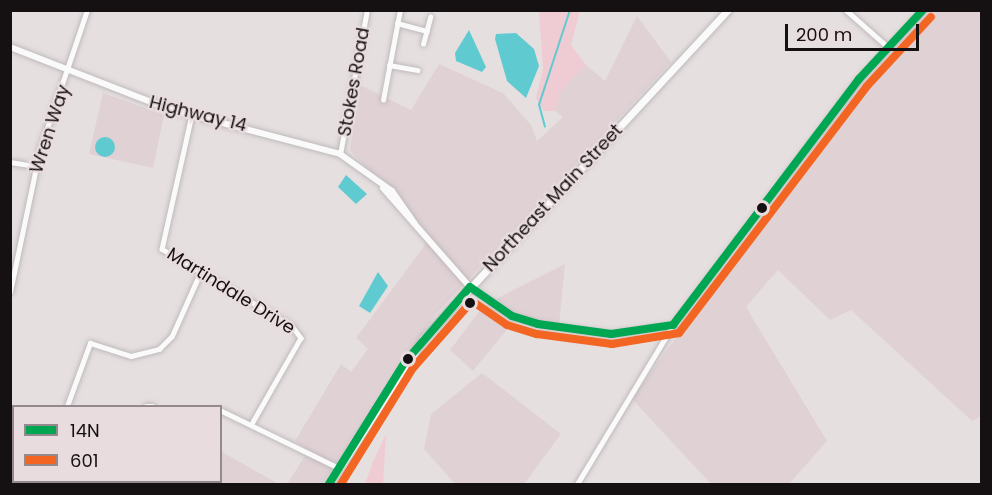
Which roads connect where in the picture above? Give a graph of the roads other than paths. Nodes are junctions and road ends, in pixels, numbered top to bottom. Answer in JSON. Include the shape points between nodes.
{"nodes":[{"id":1,"x":87,"y":10,"type":"edge"},
{"id":2,"x":367,"y":10,"type":"edge"},
{"id":3,"x":400,"y":10,"type":"edge"},
{"id":4,"x":728,"y":10,"type":"edge"},
{"id":5,"x":846,"y":10,"type":"edge"},
{"id":6,"x":924,"y":10,"type":"edge"},
{"id":7,"x":430,"y":17,"type":"dead end"},
{"id":8,"x":397,"y":23,"type":"junction"},
{"id":9,"x":427,"y":31,"type":"junction"},
{"id":10,"x":423,"y":44,"type":"dead end"},
{"id":11,"x":887,"y":46,"type":"junction"},
{"id":12,"x":10,"y":47,"type":"edge"},
{"id":13,"x":389,"y":65,"type":"junction"},
{"id":14,"x":418,"y":70,"type":"dead end"},
{"id":15,"x":68,"y":71,"type":"junction"},
{"id":16,"x":383,"y":99,"type":"dead end"},
{"id":17,"x":192,"y":115,"type":"junction"},
{"id":18,"x":340,"y":154,"type":"junction"},
{"id":19,"x":10,"y":162,"type":"edge"},
{"id":20,"x":36,"y":166,"type":"junction"},
{"id":21,"x":200,"y":273,"type":"junction"},
{"id":22,"x":470,"y":287,"type":"junction"},
{"id":23,"x":11,"y":292,"type":"edge"},
{"id":24,"x":673,"y":325,"type":"junction"},
{"id":25,"x":67,"y":405,"type":"edge"},
{"id":26,"x":222,"y":411,"type":"edge"},
{"id":27,"x":253,"y":422,"type":"junction"},
{"id":28,"x":339,"y":468,"type":"junction"},
{"id":29,"x":329,"y":484,"type":"edge"},
{"id":30,"x":578,"y":484,"type":"edge"}],
"edges":[{"from":1,"to":15,"type":"street","name":"Wren Way"},
{"from":2,"to":18,"type":"street","name":"Stokes Road"},
{"from":3,"to":8,"type":"street"},
{"from":4,"to":22,"type":"main road","name":"Northeast Main Street"},
{"from":5,"to":11,"type":"street"},
{"from":6,"to":11,"type":"street"},
{"from":7,"to":9,"type":"street"},
{"from":8,"to":9,"type":"street"},
{"from":8,"to":13,"type":"street"},
{"from":9,"to":10,"type":"street"},
{"from":11,"to":24,"type":"street"},
{"from":12,"to":15,"type":"main road","name":"Highway 14"},
{"from":13,"to":14,"type":"street"},
{"from":13,"to":16,"type":"street"},
{"from":15,"to":17,"type":"main road","name":"Highway 14"},
{"from":15,"to":20,"type":"street","name":"Wren Way"},
{"from":17,"to":18,"type":"main road","name":"Highway 14"},
{"from":17,"to":21,"type":"street","name":"Martindale Drive","via":[[161,241],[165,253]]},
{"from":18,"to":22,"type":"main road","name":"Highway 14","via":[[382,185]]},
{"from":19,"to":20,"type":"street"},
{"from":20,"to":23,"type":"street","name":"Wren Way"},
{"from":21,"to":25,"type":"street","via":[[172,336],[159,350],[131,356],[90,343]]},
{"from":21,"to":27,"type":"street","name":"Martindale Drive","via":[[300,335]]},
{"from":22,"to":24,"type":"street","via":[[512,316],[538,324],[611,334]]},
{"from":22,"to":28,"type":"main road","name":"Northeast Main Street","via":[[405,362]]},
{"from":24,"to":30,"type":"street"},
{"from":26,"to":27,"type":"street"},
{"from":27,"to":28,"type":"street"},
{"from":28,"to":29,"type":"main road","name":"Northeast Main Street"}]}
